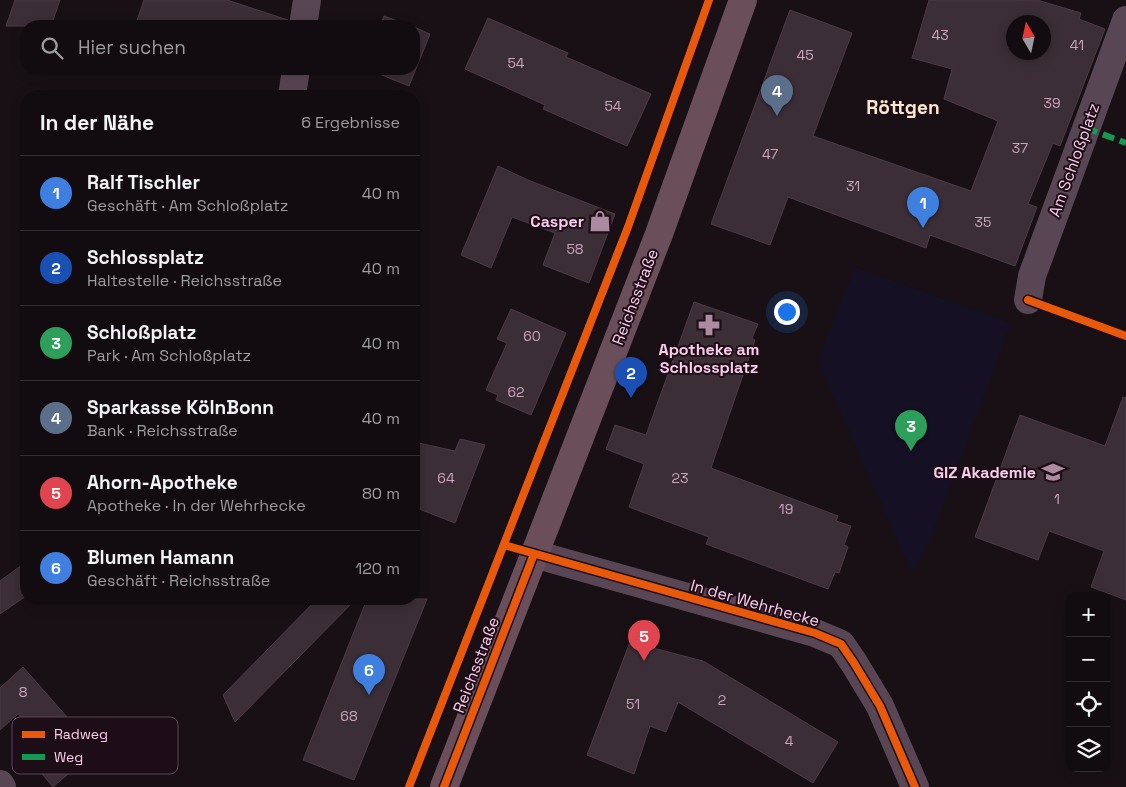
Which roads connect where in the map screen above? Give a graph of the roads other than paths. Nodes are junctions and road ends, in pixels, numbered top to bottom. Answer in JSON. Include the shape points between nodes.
{"nodes":[{"id":1,"x":307,"y":0,"type":"edge"},
{"id":2,"x":743,"y":0,"type":"edge"},
{"id":3,"x":304,"y":20,"type":"edge"},
{"id":4,"x":1126,"y":20,"type":"edge"},
{"id":5,"x":295,"y":75,"type":"edge"},
{"id":6,"x":293,"y":90,"type":"edge"},
{"id":7,"x":1028,"y":300,"type":"dead end"},
{"id":8,"x":534,"y":554,"type":"junction"},
{"id":9,"x":444,"y":787,"type":"edge"},
{"id":10,"x":915,"y":787,"type":"edge"}],
"edges":[{"from":1,"to":3,"type":"street"},
{"from":2,"to":8,"type":"main road","name":"Reichsstraße","via":[[659,234]]},
{"from":4,"to":7,"type":"street","name":"Am Schloßplatz","via":[[1032,276]]},
{"from":5,"to":6,"type":"street"},
{"from":8,"to":9,"type":"main road","name":"Reichsstraße"},
{"from":8,"to":10,"type":"street","name":"In der Wehrhecke","via":[[815,633],[840,644],[880,706]]}]}
